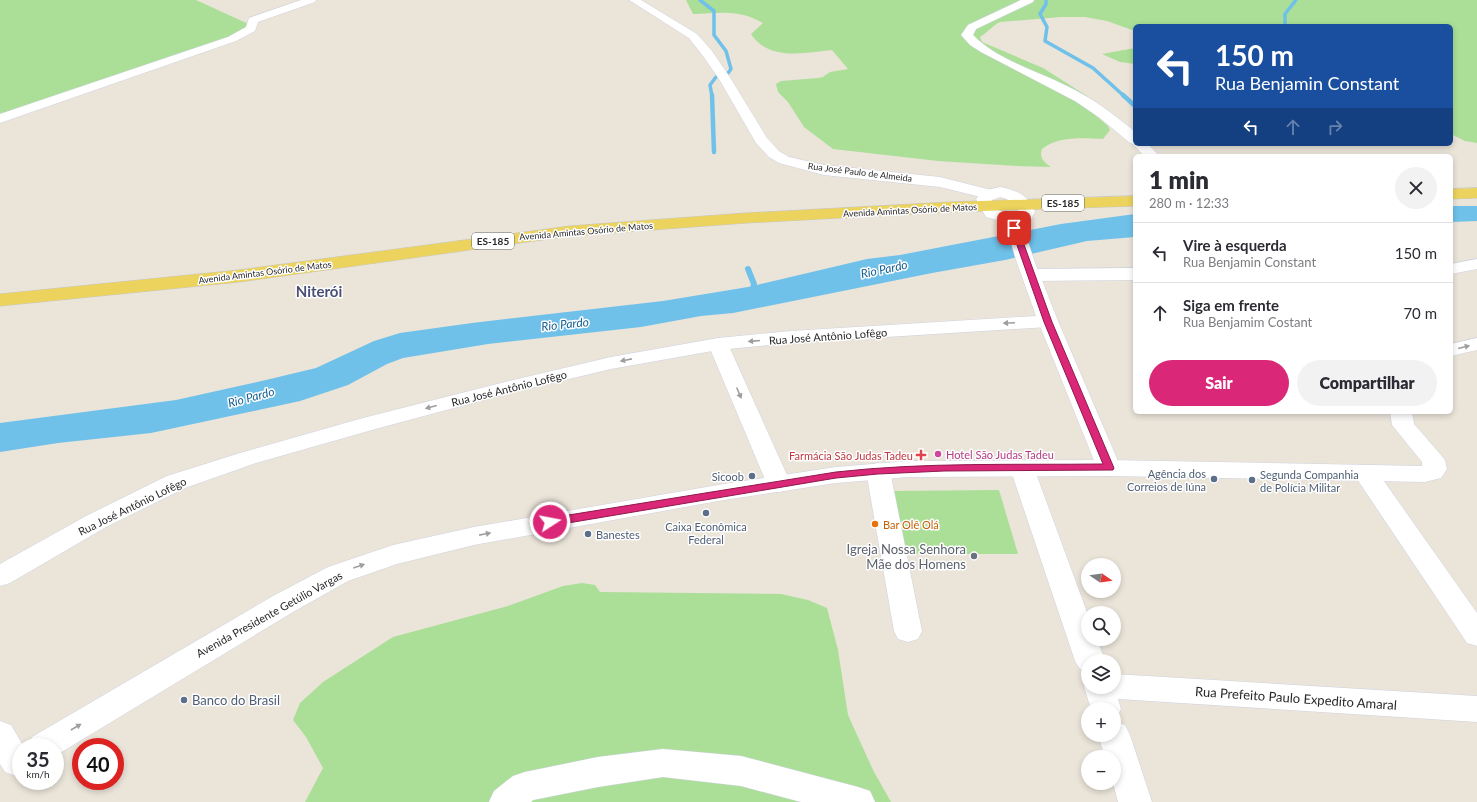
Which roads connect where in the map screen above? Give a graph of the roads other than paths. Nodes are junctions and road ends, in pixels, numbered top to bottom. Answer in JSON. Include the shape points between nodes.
{"nodes":[{"id":1,"x":312,"y":0,"type":"edge"},
{"id":2,"x":634,"y":0,"type":"edge"},
{"id":3,"x":1029,"y":0,"type":"edge"},
{"id":4,"x":0,"y":119,"type":"edge"},
{"id":5,"x":1133,"y":138,"type":"edge"},
{"id":6,"x":1142,"y":146,"type":"edge"},
{"id":7,"x":1150,"y":154,"type":"edge"},
{"id":8,"x":1453,"y":194,"type":"edge"},
{"id":9,"x":1477,"y":194,"type":"edge"},
{"id":10,"x":988,"y":200,"type":"junction"},
{"id":11,"x":1133,"y":201,"type":"edge"},
{"id":12,"x":1104,"y":202,"type":"junction"},
{"id":13,"x":1016,"y":211,"type":"junction"},
{"id":14,"x":1477,"y":264,"type":"edge"},
{"id":15,"x":1028,"y":267,"type":"junction"},
{"id":16,"x":1453,"y":269,"type":"edge"},
{"id":17,"x":1133,"y":274,"type":"edge"},
{"id":18,"x":0,"y":300,"type":"edge"},
{"id":19,"x":1048,"y":322,"type":"junction"},
{"id":20,"x":718,"y":344,"type":"junction"},
{"id":21,"x":1477,"y":344,"type":"edge"},
{"id":22,"x":1453,"y":350,"type":"edge"},
{"id":23,"x":1399,"y":416,"type":"edge"},
{"id":24,"x":1022,"y":468,"type":"junction"},
{"id":25,"x":1109,"y":468,"type":"junction"},
{"id":26,"x":878,"y":471,"type":"junction"},
{"id":27,"x":1365,"y":473,"type":"junction"},
{"id":28,"x":779,"y":484,"type":"junction"},
{"id":29,"x":0,"y":576,"type":"edge"},
{"id":30,"x":908,"y":631,"type":"dead end"},
{"id":31,"x":1477,"y":635,"type":"edge"},
{"id":32,"x":1088,"y":654,"type":"edge"},
{"id":33,"x":1121,"y":686,"type":"edge"},
{"id":34,"x":1477,"y":709,"type":"edge"},
{"id":35,"x":0,"y":735,"type":"edge"},
{"id":36,"x":57,"y":738,"type":"edge"},
{"id":37,"x":1116,"y":742,"type":"edge"},
{"id":38,"x":12,"y":750,"type":"edge"},
{"id":39,"x":506,"y":802,"type":"edge"},
{"id":40,"x":858,"y":802,"type":"edge"},
{"id":41,"x":1134,"y":802,"type":"edge"}],
"edges":[{"from":1,"to":4,"type":"street","via":[[253,20],[252,29],[232,39]]},
{"from":2,"to":10,"type":"street","name":"Rua José Paulo de Almeida","via":[[693,36],[725,79],[761,140],[774,154],[784,160],[824,170],[940,182]]},
{"from":3,"to":5,"type":"street","via":[[972,27],[967,35],[970,40],[988,52],[1097,108]]},
{"from":6,"to":7,"type":"street"},
{"from":8,"to":9,"type":"main road"},
{"from":10,"to":13,"type":"street","via":[[992,213],[997,215]]},
{"from":10,"to":13,"type":"street","via":[[1000,192]]},
{"from":10,"to":18,"type":"main road","name":"Avenida Amintas Osório de Matos","number":"ES-185","via":[[570,231],[239,276]]},
{"from":11,"to":12,"type":"main road"},
{"from":12,"to":13,"type":"main road"},
{"from":12,"to":13,"type":"main road"},
{"from":13,"to":15,"type":"street"},
{"from":14,"to":16,"type":"street"},
{"from":15,"to":17,"type":"street"},
{"from":15,"to":19,"type":"street"},
{"from":19,"to":20,"type":"street","name":"Rua José Antônio Lofêgo","one_way":true,"via":[[792,337]]},
{"from":19,"to":25,"type":"street"},
{"from":20,"to":28,"type":"street","one_way":true},
{"from":20,"to":29,"type":"street","name":"Rua José Antônio Lofêgo","one_way":true,"via":[[611,363],[505,388],[370,423],[214,469],[176,482],[76,533]]},
{"from":22,"to":21,"type":"street","one_way":true},
{"from":23,"to":27,"type":"street","name":"Avenida Presidente Getúlio Vargas","via":[[1432,460],[1435,469],[1425,474]]},
{"from":24,"to":25,"type":"street","name":"Avenida Presidente Getúlio Vargas"},
{"from":24,"to":26,"type":"street","name":"Avenida Presidente Getúlio Vargas","via":[[923,468]]},
{"from":24,"to":32,"type":"street"},
{"from":25,"to":27,"type":"street","name":"Avenida Presidente Getúlio Vargas"},
{"from":26,"to":28,"type":"street","name":"Avenida Presidente Getúlio Vargas"},
{"from":26,"to":30,"type":"street"},
{"from":27,"to":31,"type":"street"},
{"from":36,"to":28,"type":"street","name":"Avenida Presidente Getúlio Vargas","one_way":true,"via":[[283,604],[354,567],[474,536]]},
{"from":33,"to":34,"type":"street","name":"Rua Prefeito Paulo Expedito Amaral"},
{"from":35,"to":38,"type":"street"},
{"from":37,"to":41,"type":"street"},
{"from":39,"to":40,"type":"street","via":[[525,787],[598,772],[663,763],[741,771]]}]}
